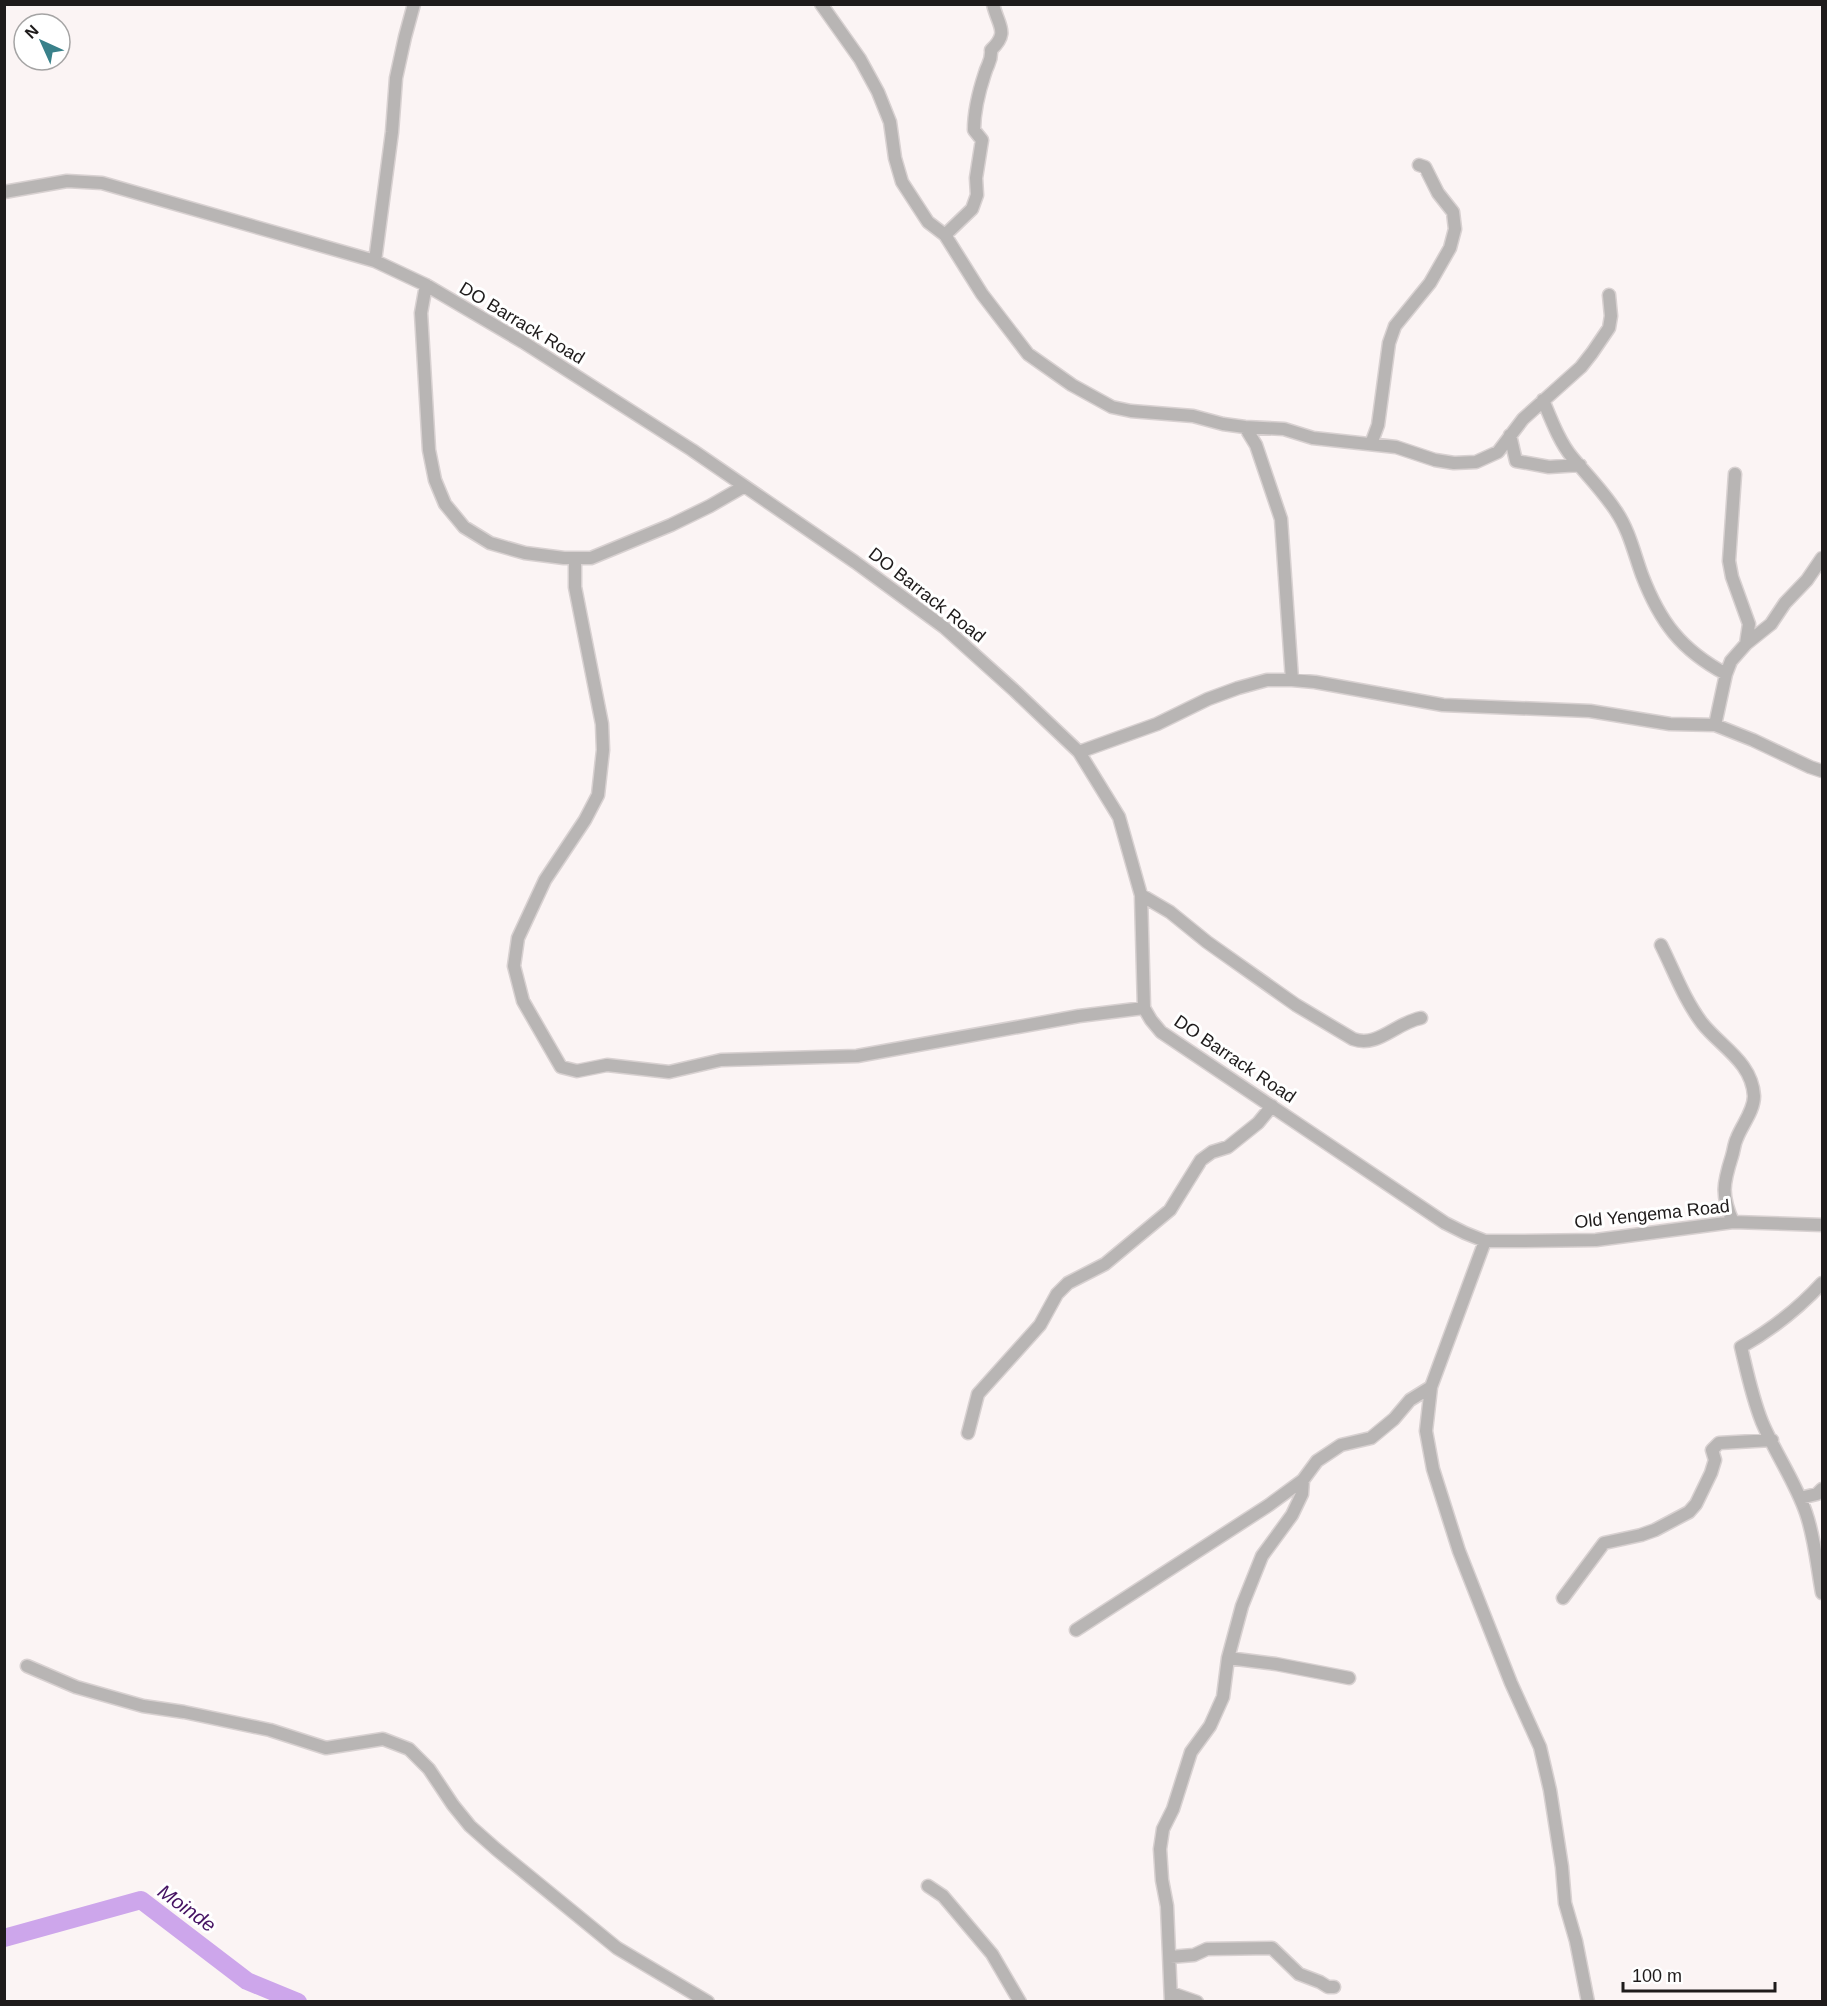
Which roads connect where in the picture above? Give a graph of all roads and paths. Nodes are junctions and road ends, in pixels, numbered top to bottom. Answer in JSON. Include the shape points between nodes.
{"nodes":[{"id":1,"x":414,"y":4,"type":"edge"},
{"id":2,"x":821,"y":4,"type":"edge"},
{"id":3,"x":993,"y":4,"type":"edge"},
{"id":4,"x":1419,"y":165,"type":"dead end"},
{"id":5,"x":4,"y":192,"type":"edge"},
{"id":6,"x":945,"y":235,"type":"junction"},
{"id":7,"x":375,"y":261,"type":"junction"},
{"id":8,"x":426,"y":285,"type":"junction"},
{"id":9,"x":1609,"y":295,"type":"dead end"},
{"id":10,"x":1544,"y":400,"type":"junction"},
{"id":11,"x":1245,"y":427,"type":"junction"},
{"id":12,"x":1510,"y":435,"type":"junction"},
{"id":13,"x":1371,"y":444,"type":"junction"},
{"id":14,"x":1580,"y":465,"type":"junction"},
{"id":15,"x":1735,"y":474,"type":"dead end"},
{"id":16,"x":743,"y":487,"type":"junction"},
{"id":17,"x":1822,"y":558,"type":"edge"},
{"id":18,"x":575,"y":559,"type":"junction"},
{"id":19,"x":1746,"y":644,"type":"junction"},
{"id":20,"x":1726,"y":674,"type":"junction"},
{"id":21,"x":1292,"y":680,"type":"junction"},
{"id":22,"x":1715,"y":725,"type":"junction"},
{"id":23,"x":1079,"y":752,"type":"junction"},
{"id":24,"x":1822,"y":771,"type":"edge"},
{"id":25,"x":1141,"y":895,"type":"junction"},
{"id":26,"x":1661,"y":945,"type":"dead end"},
{"id":27,"x":1144,"y":1008,"type":"junction"},
{"id":28,"x":1421,"y":1018,"type":"dead end"},
{"id":29,"x":1272,"y":1106,"type":"junction"},
{"id":30,"x":1733,"y":1222,"type":"junction"},
{"id":31,"x":1822,"y":1225,"type":"edge"},
{"id":32,"x":1485,"y":1241,"type":"junction"},
{"id":33,"x":1822,"y":1283,"type":"edge"},
{"id":34,"x":1431,"y":1387,"type":"junction"},
{"id":35,"x":968,"y":1433,"type":"dead end"},
{"id":36,"x":1772,"y":1440,"type":"junction"},
{"id":37,"x":1304,"y":1480,"type":"junction"},
{"id":38,"x":1822,"y":1489,"type":"edge"},
{"id":39,"x":1800,"y":1498,"type":"junction"},
{"id":40,"x":1819,"y":1546,"type":"edge"},
{"id":41,"x":1822,"y":1593,"type":"edge"},
{"id":42,"x":1563,"y":1598,"type":"dead end"},
{"id":43,"x":1076,"y":1630,"type":"dead end"},
{"id":44,"x":1228,"y":1658,"type":"junction"},
{"id":45,"x":27,"y":1666,"type":"dead end"},
{"id":46,"x":1349,"y":1678,"type":"dead end"},
{"id":47,"x":928,"y":1886,"type":"dead end"},
{"id":48,"x":1170,"y":1957,"type":"junction"},
{"id":49,"x":1334,"y":1988,"type":"dead end"},
{"id":50,"x":1171,"y":1997,"type":"edge"},
{"id":51,"x":708,"y":2001,"type":"edge"},
{"id":52,"x":1020,"y":2001,"type":"edge"},
{"id":53,"x":1197,"y":2001,"type":"edge"},
{"id":54,"x":1588,"y":2001,"type":"edge"}],
"edges":[{"from":1,"to":7,"type":"street","via":[[396,78]]},
{"from":2,"to":6,"type":"street","via":[[878,92],[890,122],[902,182],[928,222]]},
{"from":3,"to":6,"type":"street","via":[[1003,31],[991,50],[992,60],[974,118],[974,130],[982,140],[977,195],[972,209]]},
{"from":4,"to":13,"type":"street","via":[[1425,167],[1438,193],[1450,206],[1455,229],[1450,248],[1430,283],[1395,326],[1389,342],[1378,425]]},
{"from":5,"to":7,"type":"street","name":"DO Barrack Road","via":[[67,181],[102,183]]},
{"from":6,"to":11,"type":"street","via":[[982,294],[1028,354],[1072,385],[1112,407],[1193,416]]},
{"from":7,"to":8,"type":"street","name":"DO Barrack Road"},
{"from":8,"to":16,"type":"street","name":"DO Barrack Road","via":[[523,342]]},
{"from":8,"to":18,"type":"street","via":[[421,313],[429,450],[445,504],[464,527],[490,543],[525,553]]},
{"from":9,"to":10,"type":"street","via":[[1611,316],[1605,336],[1581,367]]},
{"from":10,"to":12,"type":"street"},
{"from":10,"to":14,"type":"street","via":[[1561,440]]},
{"from":11,"to":13,"type":"street","via":[[1284,429],[1313,438]]},
{"from":11,"to":21,"type":"street","via":[[1256,445],[1281,519]]},
{"from":12,"to":13,"type":"street","via":[[1498,452],[1476,462],[1435,460],[1396,447]]},
{"from":12,"to":14,"type":"street","via":[[1516,461],[1548,467]]},
{"from":14,"to":20,"type":"street","via":[[1618,513],[1669,629],[1683,644]]},
{"from":15,"to":19,"type":"street","via":[[1729,561],[1749,624]]},
{"from":16,"to":18,"type":"street","via":[[620,547],[591,558]]},
{"from":16,"to":23,"type":"street","name":"DO Barrack Road","via":[[945,628]]},
{"from":17,"to":19,"type":"street","via":[[1771,624]]},
{"from":18,"to":27,"type":"street","via":[[575,587],[602,724],[598,795],[545,880],[518,938],[514,966],[523,1001],[561,1067],[577,1071],[607,1065],[669,1072],[721,1060],[857,1056]]},
{"from":19,"to":20,"type":"street"},
{"from":20,"to":22,"type":"street"},
{"from":21,"to":22,"type":"street","via":[[1443,705],[1590,711],[1670,724]]},
{"from":21,"to":23,"type":"street","via":[[1268,680],[1238,688],[1157,724]]},
{"from":22,"to":24,"type":"street"},
{"from":23,"to":25,"type":"street","name":"DO Barrack Road","via":[[1119,817]]},
{"from":25,"to":27,"type":"street","name":"DO Barrack Road"},
{"from":25,"to":28,"type":"street","via":[[1296,1005],[1353,1040],[1372,1041]]},
{"from":26,"to":30,"type":"street","via":[[1702,1023],[1745,1067],[1751,1081],[1754,1098],[1737,1138],[1723,1194]]},
{"from":27,"to":29,"type":"street","name":"DO Barrack Road","via":[[1161,1032]]},
{"from":29,"to":32,"type":"street","name":"DO Barrack Road","via":[[1445,1223]]},
{"from":29,"to":35,"type":"street","via":[[1228,1147],[1201,1160],[1170,1209],[1105,1264],[1068,1283],[1057,1294],[1040,1325],[978,1394]]},
{"from":30,"to":31,"type":"street","name":"Old Yengema Road"},
{"from":30,"to":32,"type":"street","name":"Old Yengema Road","via":[[1596,1240]]},
{"from":32,"to":34,"type":"street"},
{"from":33,"to":36,"type":"street","via":[[1741,1347],[1752,1394]]},
{"from":34,"to":37,"type":"street","via":[[1410,1400],[1371,1438],[1341,1445],[1317,1461]]},
{"from":34,"to":54,"type":"street","via":[[1426,1431],[1433,1469],[1468,1572],[1540,1747],[1552,1801],[1565,1903]]},
{"from":36,"to":39,"type":"street"},
{"from":36,"to":42,"type":"street","via":[[1719,1443],[1712,1450],[1715,1460],[1711,1473],[1689,1512],[1641,1535],[1604,1543]]},
{"from":37,"to":43,"type":"street"},
{"from":37,"to":44,"type":"street","via":[[1292,1515],[1262,1556],[1242,1606]]},
{"from":38,"to":39,"type":"street"},
{"from":39,"to":40,"type":"street"},
{"from":40,"to":41,"type":"street"},
{"from":44,"to":46,"type":"street"},
{"from":44,"to":48,"type":"street","via":[[1223,1697],[1210,1726],[1191,1752],[1173,1809],[1162,1829],[1160,1850]]},
{"from":45,"to":51,"type":"street","via":[[76,1687],[143,1706],[259,1728],[326,1748],[383,1739],[409,1749],[429,1769],[470,1826],[496,1849],[617,1948]]},
{"from":47,"to":52,"type":"street","via":[[944,1896],[992,1954]]},
{"from":48,"to":49,"type":"street","via":[[1194,1955],[1207,1949],[1272,1948],[1299,1974]]},
{"from":48,"to":50,"type":"street"},
{"from":50,"to":53,"type":"street"}]}
